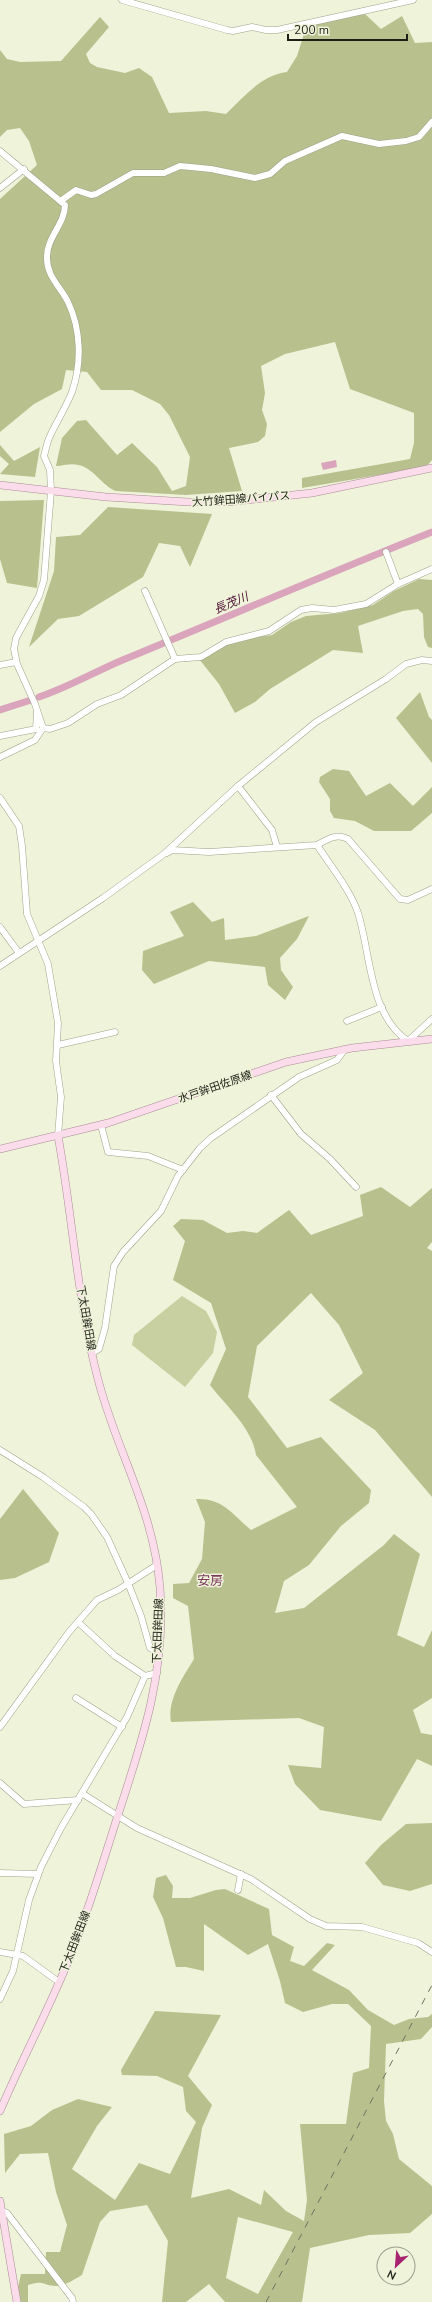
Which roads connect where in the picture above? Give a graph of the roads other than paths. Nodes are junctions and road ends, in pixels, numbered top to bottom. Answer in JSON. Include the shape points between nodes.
{"nodes":[{"id":1,"x":122,"y":0,"type":"edge"},
{"id":2,"x":413,"y":0,"type":"edge"},
{"id":3,"x":432,"y":122,"type":"edge"},
{"id":4,"x":0,"y":151,"type":"edge"},
{"id":5,"x":24,"y":169,"type":"junction"},
{"id":6,"x":0,"y":188,"type":"edge"},
{"id":7,"x":62,"y":200,"type":"junction"},
{"id":8,"x":432,"y":468,"type":"edge"},
{"id":9,"x":0,"y":485,"type":"edge"},
{"id":10,"x":51,"y":491,"type":"junction"},
{"id":11,"x":386,"y":552,"type":"dead end"},
{"id":12,"x":432,"y":569,"type":"edge"},
{"id":13,"x":398,"y":584,"type":"junction"},
{"id":14,"x":145,"y":591,"type":"dead end"},
{"id":15,"x":175,"y":659,"type":"junction"},
{"id":16,"x":432,"y":661,"type":"edge"},
{"id":17,"x":16,"y":662,"type":"junction"},
{"id":18,"x":0,"y":664,"type":"edge"},
{"id":19,"x":37,"y":710,"type":"junction"},
{"id":20,"x":43,"y":728,"type":"junction"},
{"id":21,"x":0,"y":736,"type":"edge"},
{"id":22,"x":0,"y":757,"type":"edge"},
{"id":23,"x":238,"y":786,"type":"junction"},
{"id":24,"x":0,"y":798,"type":"edge"},
{"id":25,"x":317,"y":845,"type":"junction"},
{"id":26,"x":277,"y":847,"type":"junction"},
{"id":27,"x":164,"y":854,"type":"junction"},
{"id":28,"x":432,"y":889,"type":"edge"},
{"id":29,"x":0,"y":927,"type":"edge"},
{"id":30,"x":38,"y":940,"type":"junction"},
{"id":31,"x":19,"y":953,"type":"junction"},
{"id":32,"x":0,"y":966,"type":"edge"},
{"id":33,"x":382,"y":1008,"type":"junction"},
{"id":34,"x":432,"y":1019,"type":"edge"},
{"id":35,"x":347,"y":1021,"type":"dead end"},
{"id":36,"x":114,"y":1032,"type":"dead end"},
{"id":37,"x":432,"y":1039,"type":"edge"},
{"id":38,"x":408,"y":1042,"type":"junction"},
{"id":39,"x":58,"y":1046,"type":"junction"},
{"id":40,"x":345,"y":1049,"type":"junction"},
{"id":41,"x":271,"y":1095,"type":"junction"},
{"id":42,"x":101,"y":1125,"type":"junction"},
{"id":43,"x":58,"y":1136,"type":"junction"},
{"id":44,"x":0,"y":1150,"type":"edge"},
{"id":45,"x":183,"y":1170,"type":"junction"},
{"id":46,"x":356,"y":1187,"type":"dead end"},
{"id":47,"x":92,"y":1353,"type":"junction"},
{"id":48,"x":0,"y":1450,"type":"edge"},
{"id":49,"x":157,"y":1565,"type":"junction"},
{"id":50,"x":128,"y":1583,"type":"junction"},
{"id":51,"x":79,"y":1623,"type":"junction"},
{"id":52,"x":158,"y":1652,"type":"junction"},
{"id":53,"x":157,"y":1673,"type":"junction"},
{"id":54,"x":145,"y":1676,"type":"junction"},
{"id":55,"x":76,"y":1698,"type":"dead end"},
{"id":56,"x":122,"y":1726,"type":"junction"},
{"id":57,"x":0,"y":1727,"type":"edge"},
{"id":58,"x":0,"y":1783,"type":"edge"},
{"id":59,"x":83,"y":1794,"type":"junction"},
{"id":60,"x":78,"y":1800,"type":"junction"},
{"id":61,"x":118,"y":1815,"type":"junction"},
{"id":62,"x":0,"y":1873,"type":"edge"},
{"id":63,"x":38,"y":1874,"type":"junction"},
{"id":64,"x":241,"y":1874,"type":"junction"},
{"id":65,"x":238,"y":1890,"type":"dead end"},
{"id":66,"x":0,"y":1952,"type":"edge"},
{"id":67,"x":432,"y":1952,"type":"edge"},
{"id":68,"x":18,"y":1953,"type":"junction"},
{"id":69,"x":59,"y":1982,"type":"junction"},
{"id":70,"x":0,"y":1999,"type":"edge"},
{"id":71,"x":0,"y":2111,"type":"edge"},
{"id":72,"x":0,"y":2201,"type":"edge"},
{"id":73,"x":2,"y":2211,"type":"junction"},
{"id":74,"x":2,"y":2232,"type":"edge"},
{"id":75,"x":17,"y":2302,"type":"edge"},
{"id":76,"x":73,"y":2302,"type":"edge"}],
"edges":[{"from":1,"to":2,"type":"street","via":[[199,24],[233,31],[252,27],[270,31]]},
{"from":3,"to":7,"type":"street","via":[[419,137],[406,141],[379,144],[342,136],[285,161],[270,174],[255,178],[180,166],[164,172],[133,173],[96,194],[76,190]]},
{"from":4,"to":5,"type":"street"},
{"from":5,"to":6,"type":"street"},
{"from":5,"to":7,"type":"street"},
{"from":7,"to":10,"type":"street","via":[[65,205],[64,215],[46,255],[49,272],[68,303],[76,325],[78,358],[72,391],[50,437],[44,456],[50,470]]},
{"from":8,"to":10,"type":"main road","name":"大竹鉾田線バイパス","via":[[320,492],[227,502],[188,502]]},
{"from":9,"to":10,"type":"main road","name":"大竹鉾田線バイパス"},
{"from":10,"to":17,"type":"street","via":[[44,580],[39,596],[16,638]]},
{"from":11,"to":13,"type":"street"},
{"from":12,"to":13,"type":"street"},
{"from":13,"to":15,"type":"street","via":[[366,604],[334,610],[301,610],[269,630],[226,642],[201,657]]},
{"from":14,"to":15,"type":"street"},
{"from":15,"to":20,"type":"street","via":[[121,695],[97,704],[68,723],[50,729]]},
{"from":16,"to":23,"type":"street","via":[[418,660],[406,664],[302,732]]},
{"from":17,"to":18,"type":"street"},
{"from":17,"to":19,"type":"street"},
{"from":19,"to":20,"type":"street"},
{"from":19,"to":21,"type":"street","via":[[36,729]]},
{"from":20,"to":22,"type":"street","via":[[35,740]]},
{"from":23,"to":26,"type":"street","via":[[272,830]]},
{"from":23,"to":27,"type":"street"},
{"from":24,"to":30,"type":"street","via":[[19,826],[27,914]]},
{"from":25,"to":26,"type":"street"},
{"from":25,"to":28,"type":"street","via":[[332,837],[342,836],[348,839],[400,899],[408,900]]},
{"from":25,"to":33,"type":"street","via":[[358,912]]},
{"from":26,"to":27,"type":"street","via":[[209,852],[172,850]]},
{"from":27,"to":30,"type":"street"},
{"from":29,"to":31,"type":"street"},
{"from":30,"to":31,"type":"street"},
{"from":30,"to":39,"type":"street","via":[[48,964],[58,1023]]},
{"from":31,"to":32,"type":"street"},
{"from":33,"to":35,"type":"street"},
{"from":33,"to":38,"type":"street","via":[[392,1026]]},
{"from":34,"to":38,"type":"street"},
{"from":36,"to":39,"type":"street"},
{"from":37,"to":38,"type":"main road","name":"水戸鉾田佐原線"},
{"from":38,"to":40,"type":"main road","name":"水戸鉾田佐原線"},
{"from":39,"to":43,"type":"street","via":[[56,1061],[61,1093]]},
{"from":40,"to":41,"type":"street","via":[[334,1062],[309,1071]]},
{"from":40,"to":42,"type":"main road","name":"水戸鉾田佐原線","via":[[286,1062]]},
{"from":41,"to":45,"type":"street","via":[[211,1138]]},
{"from":41,"to":46,"type":"street","via":[[301,1134]]},
{"from":42,"to":43,"type":"main road","name":"水戸鉾田佐原線"},
{"from":42,"to":45,"type":"street","via":[[108,1152],[148,1156]]},
{"from":43,"to":44,"type":"main road","name":"水戸鉾田佐原線"},
{"from":43,"to":47,"type":"main road","name":"下太田鉾田線"},
{"from":45,"to":47,"type":"street","via":[[173,1184],[161,1211],[123,1252],[114,1266],[105,1328],[99,1349]]},
{"from":47,"to":49,"type":"main road","name":"下太田鉾田線","via":[[116,1436],[146,1511]]},
{"from":48,"to":50,"type":"street","via":[[84,1507],[107,1537]]},
{"from":49,"to":50,"type":"street"},
{"from":49,"to":52,"type":"main road","name":"下太田鉾田線","via":[[160,1590]]},
{"from":50,"to":51,"type":"street","via":[[97,1600]]},
{"from":50,"to":52,"type":"street","via":[[150,1648]]},
{"from":51,"to":54,"type":"street","via":[[115,1656]]},
{"from":51,"to":57,"type":"street","via":[[69,1632]]},
{"from":52,"to":53,"type":"main road","name":"下太田鉾田線"},
{"from":53,"to":54,"type":"street"},
{"from":53,"to":61,"type":"main road","name":"下太田鉾田線","via":[[144,1737]]},
{"from":54,"to":56,"type":"street"},
{"from":55,"to":56,"type":"street"},
{"from":56,"to":59,"type":"street"},
{"from":58,"to":60,"type":"street","via":[[24,1804]]},
{"from":59,"to":60,"type":"street"},
{"from":59,"to":61,"type":"street"},
{"from":60,"to":63,"type":"street","via":[[49,1849]]},
{"from":61,"to":64,"type":"street","via":[[137,1828]]},
{"from":61,"to":69,"type":"main road","name":"下太田鉾田線","via":[[82,1924]]},
{"from":62,"to":63,"type":"street"},
{"from":63,"to":68,"type":"street","via":[[28,1900]]},
{"from":64,"to":65,"type":"street"},
{"from":64,"to":67,"type":"street","via":[[267,1889],[277,1899],[326,1926],[362,1927],[418,1943]]},
{"from":66,"to":68,"type":"street"},
{"from":68,"to":69,"type":"street"},
{"from":68,"to":70,"type":"street"},
{"from":69,"to":71,"type":"main road","name":"下太田鉾田線"},
{"from":72,"to":73,"type":"main road"},
{"from":73,"to":74,"type":"main road"},
{"from":73,"to":76,"type":"street","via":[[7,2213],[46,2261]]},
{"from":74,"to":75,"type":"main road"}]}
